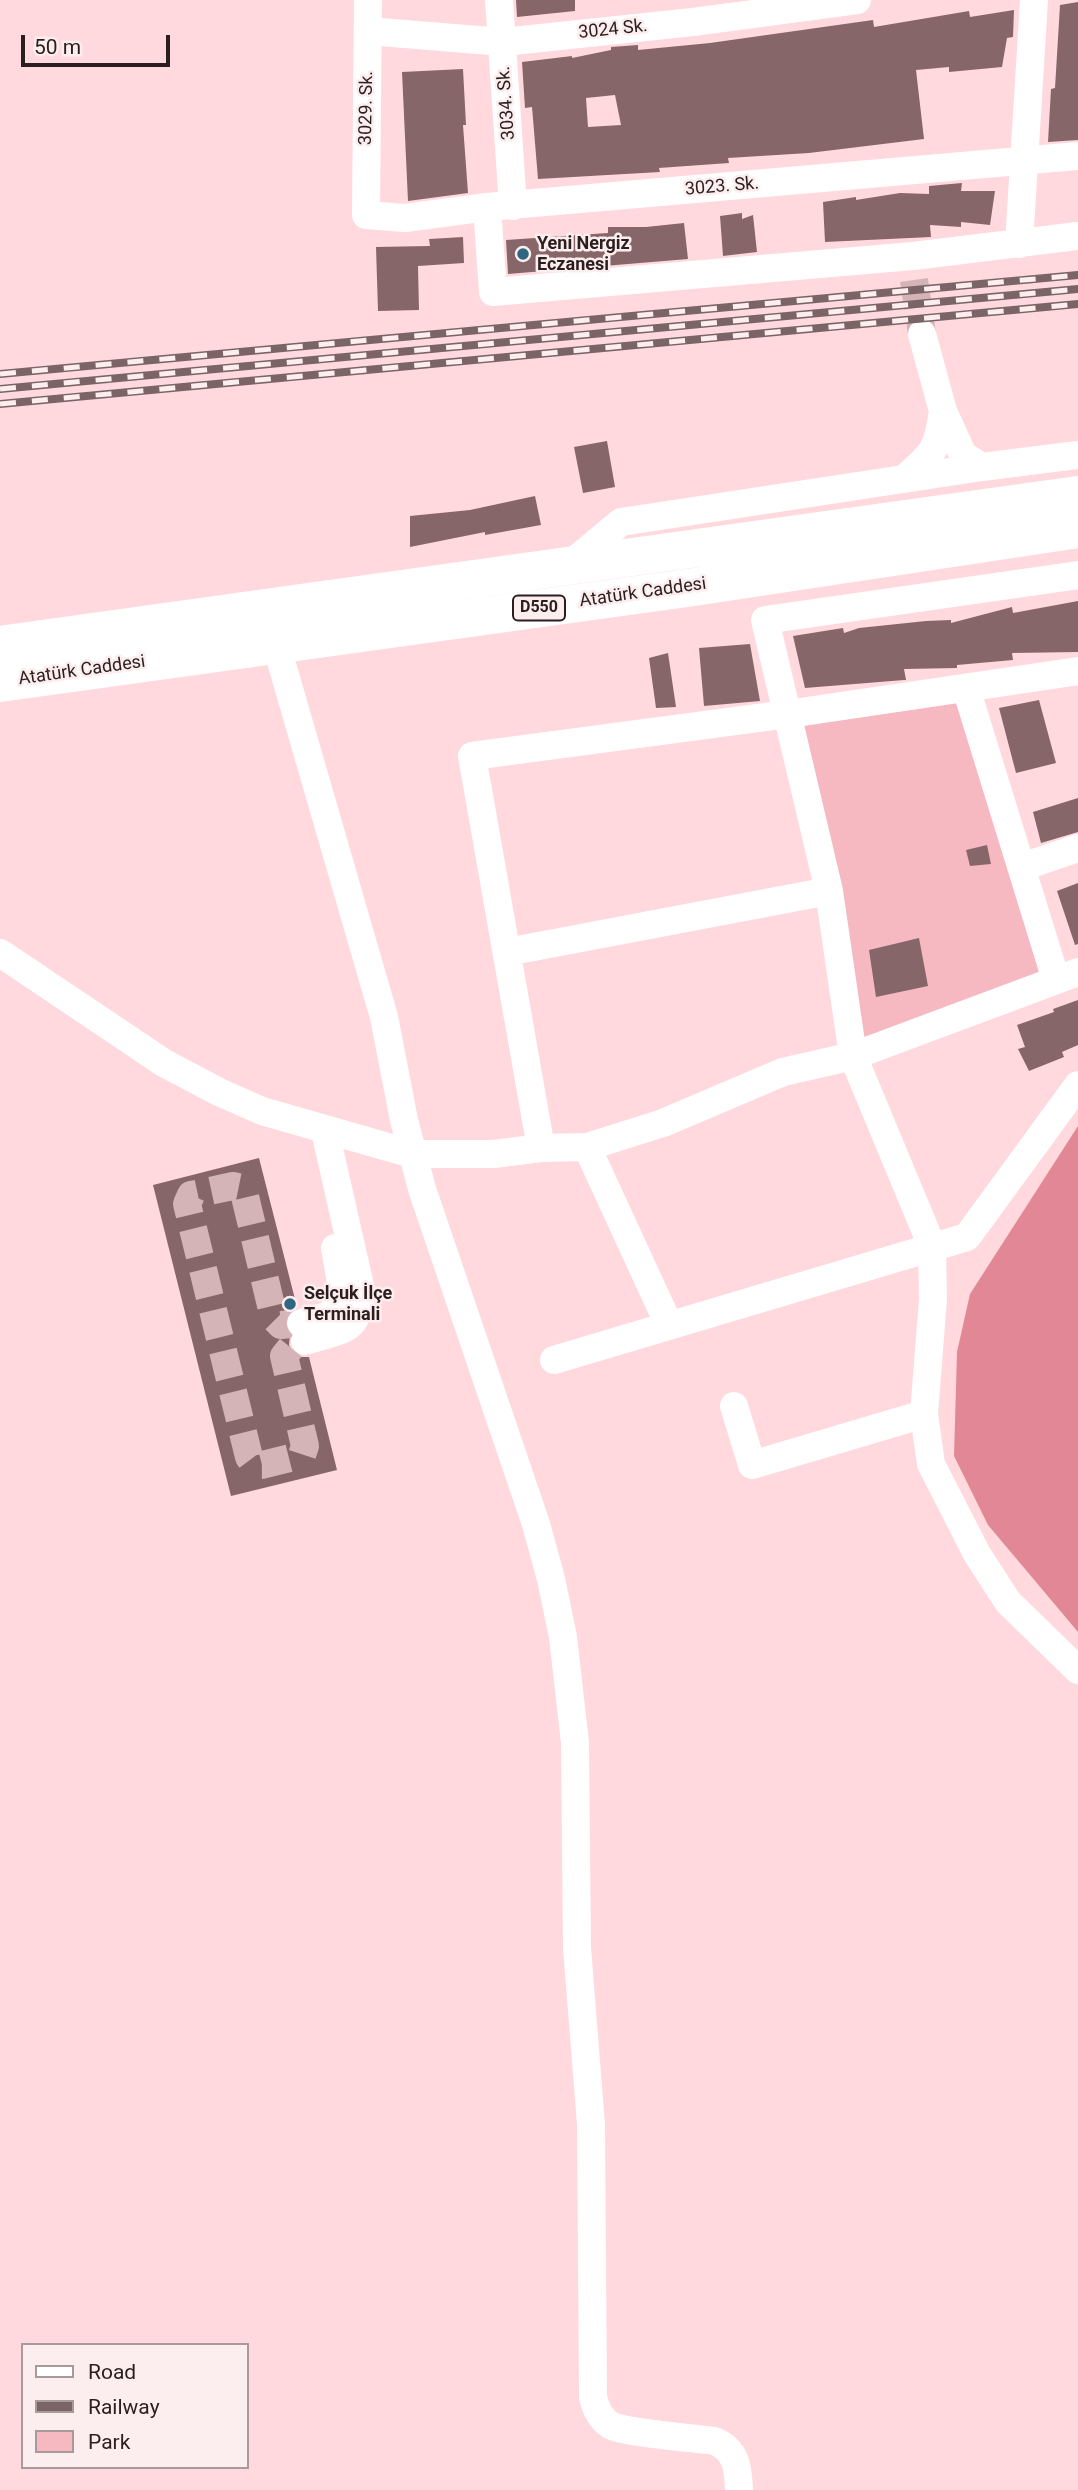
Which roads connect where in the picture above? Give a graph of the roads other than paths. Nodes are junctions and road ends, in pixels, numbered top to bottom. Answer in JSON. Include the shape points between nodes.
{"nodes":[{"id":1,"x":368,"y":0,"type":"edge"},
{"id":2,"x":499,"y":0,"type":"edge"},
{"id":3,"x":857,"y":0,"type":"edge"},
{"id":4,"x":1034,"y":0,"type":"edge"},
{"id":5,"x":692,"y":11,"type":"edge"},
{"id":6,"x":368,"y":31,"type":"junction"},
{"id":7,"x":503,"y":42,"type":"junction"},
{"id":8,"x":1078,"y":156,"type":"edge"},
{"id":9,"x":1025,"y":162,"type":"junction"},
{"id":10,"x":500,"y":206,"type":"junction"},
{"id":11,"x":366,"y":215,"type":"joint"},
{"id":12,"x":1078,"y":236,"type":"edge"},
{"id":13,"x":1019,"y":244,"type":"junction"},
{"id":14,"x":922,"y":334,"type":"tunnel mouth"},
{"id":15,"x":943,"y":411,"type":"junction"},
{"id":16,"x":1078,"y":455,"type":"edge"},
{"id":17,"x":982,"y":467,"type":"junction"},
{"id":18,"x":905,"y":478,"type":"junction"},
{"id":19,"x":1078,"y":495,"type":"edge"},
{"id":20,"x":1078,"y":529,"type":"edge"},
{"id":21,"x":567,"y":567,"type":"junction"},
{"id":22,"x":1078,"y":575,"type":"edge"},
{"id":23,"x":276,"y":644,"type":"junction"},
{"id":24,"x":0,"y":645,"type":"edge"},
{"id":25,"x":1078,"y":671,"type":"edge"},
{"id":26,"x":0,"y":683,"type":"edge"},
{"id":27,"x":966,"y":688,"type":"junction"},
{"id":28,"x":788,"y":714,"type":"junction"},
{"id":29,"x":1078,"y":848,"type":"edge"},
{"id":30,"x":1021,"y":867,"type":"junction"},
{"id":31,"x":828,"y":891,"type":"junction"},
{"id":32,"x":508,"y":952,"type":"junction"},
{"id":33,"x":0,"y":953,"type":"edge"},
{"id":34,"x":1067,"y":976,"type":"edge"},
{"id":35,"x":853,"y":1056,"type":"junction"},
{"id":36,"x":1078,"y":1085,"type":"edge"},
{"id":37,"x":317,"y":1128,"type":"junction"},
{"id":38,"x":587,"y":1147,"type":"junction"},
{"id":39,"x":541,"y":1148,"type":"junction"},
{"id":40,"x":412,"y":1154,"type":"junction"},
{"id":41,"x":932,"y":1246,"type":"junction"},
{"id":42,"x":669,"y":1325,"type":"junction"},
{"id":43,"x":303,"y":1332,"type":"tunnel mouth"},
{"id":44,"x":554,"y":1360,"type":"dead end"},
{"id":45,"x":734,"y":1406,"type":"dead end"},
{"id":46,"x":924,"y":1414,"type":"junction"},
{"id":47,"x":1078,"y":1670,"type":"edge"},
{"id":48,"x":739,"y":2490,"type":"edge"}],
"edges":[{"from":1,"to":6,"type":"street","name":"3029. Sk."},
{"from":2,"to":7,"type":"street","name":"3034. Sk."},
{"from":3,"to":5,"type":"street","name":"3024 Sk."},
{"from":4,"to":9,"type":"street"},
{"from":5,"to":7,"type":"street","name":"3024 Sk."},
{"from":6,"to":7,"type":"street","name":"3024 Sk."},
{"from":6,"to":11,"type":"street","name":"3029. Sk."},
{"from":7,"to":10,"type":"street","name":"3034. Sk."},
{"from":8,"to":9,"type":"street","name":"3023. Sk."},
{"from":9,"to":10,"type":"street","name":"3023. Sk."},
{"from":9,"to":13,"type":"street"},
{"from":10,"to":11,"type":"street","name":"3023. Sk.","via":[[405,218]]},
{"from":10,"to":13,"type":"street","name":"3034. Sk.","via":[[493,292],[914,268]]},
{"from":12,"to":13,"type":"street"},
{"from":14,"to":15,"type":"street"},
{"from":15,"to":17,"type":"street","via":[[963,455]]},
{"from":15,"to":18,"type":"street","via":[[938,444]]},
{"from":16,"to":17,"type":"street"},
{"from":17,"to":18,"type":"street"},
{"from":18,"to":21,"type":"street","via":[[621,522]]},
{"from":19,"to":21,"type":"highway","name":"Atatürk Caddesi","number":"D550"},
{"from":20,"to":23,"type":"highway","name":"Atatürk Caddesi","number":"D550"},
{"from":21,"to":24,"type":"highway","name":"Atatürk Caddesi","number":"D550"},
{"from":22,"to":28,"type":"street","via":[[765,621]]},
{"from":23,"to":26,"type":"highway","name":"Atatürk Caddesi","number":"D550"},
{"from":23,"to":40,"type":"street","via":[[384,1017]]},
{"from":25,"to":27,"type":"street"},
{"from":27,"to":28,"type":"street"},
{"from":27,"to":30,"type":"street"},
{"from":28,"to":31,"type":"street"},
{"from":28,"to":32,"type":"street","via":[[472,756]]},
{"from":29,"to":30,"type":"street"},
{"from":30,"to":34,"type":"street"},
{"from":31,"to":32,"type":"street"},
{"from":31,"to":35,"type":"street"},
{"from":32,"to":39,"type":"street"},
{"from":33,"to":37,"type":"street","via":[[164,1063],[262,1111]]},
{"from":34,"to":35,"type":"street"},
{"from":35,"to":38,"type":"street","via":[[783,1072],[663,1123]]},
{"from":35,"to":41,"type":"street"},
{"from":36,"to":41,"type":"street","via":[[967,1237]]},
{"from":37,"to":40,"type":"street"},
{"from":37,"to":43,"type":"street","via":[[341,1283],[334,1311]]},
{"from":38,"to":39,"type":"street"},
{"from":38,"to":42,"type":"street"},
{"from":39,"to":40,"type":"street","via":[[494,1154]]},
{"from":40,"to":48,"type":"street","via":[[536,1524],[563,1637],[575,1742],[577,1948],[591,2124],[593,2397],[602,2418],[617,2428],[723,2444],[736,2462]]},
{"from":41,"to":42,"type":"street"},
{"from":41,"to":46,"type":"street","via":[[933,1299]]},
{"from":42,"to":44,"type":"street"},
{"from":45,"to":46,"type":"street","via":[[752,1465]]},
{"from":46,"to":47,"type":"street","via":[[931,1464],[977,1554],[1008,1602]]}]}
